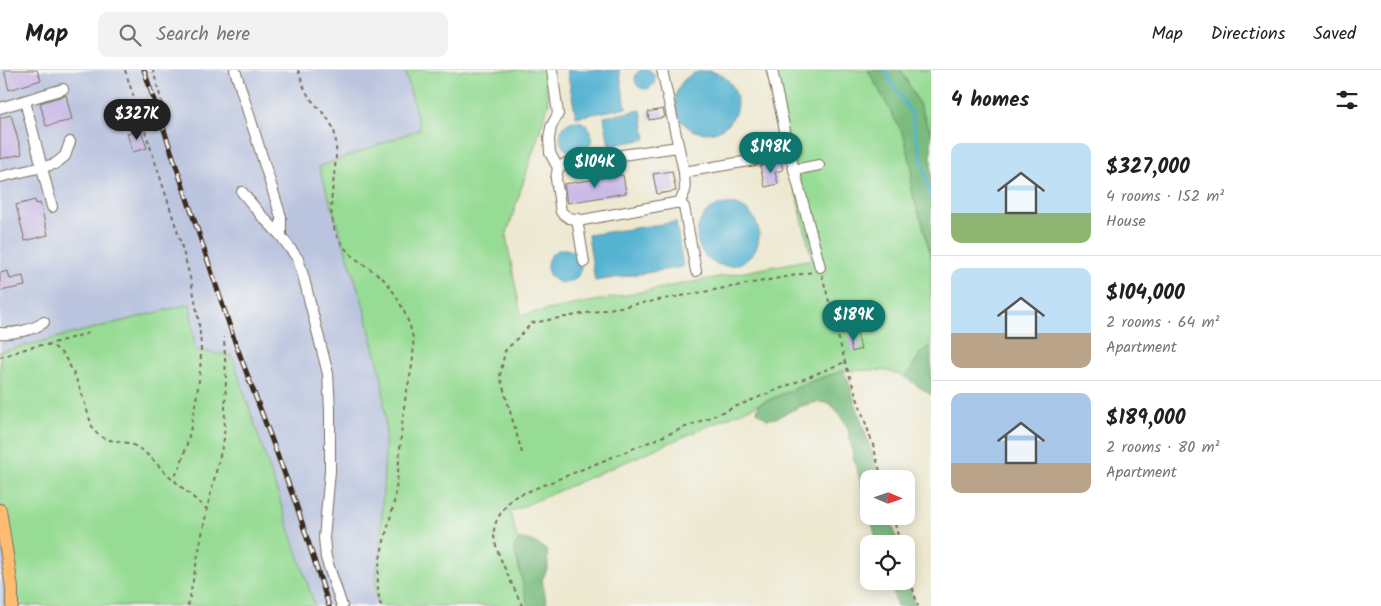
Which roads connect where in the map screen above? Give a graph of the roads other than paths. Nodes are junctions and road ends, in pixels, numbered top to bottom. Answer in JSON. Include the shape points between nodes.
{"nodes":[{"id":1,"x":235,"y":70,"type":"edge"},
{"id":2,"x":552,"y":70,"type":"edge"},
{"id":3,"x":662,"y":70,"type":"edge"},
{"id":4,"x":772,"y":70,"type":"edge"},
{"id":5,"x":63,"y":89,"type":"dead end"},
{"id":6,"x":25,"y":101,"type":"junction"},
{"id":7,"x":0,"y":108,"type":"edge"},
{"id":8,"x":70,"y":142,"type":"dead end"},
{"id":9,"x":678,"y":146,"type":"junction"},
{"id":10,"x":790,"y":154,"type":"junction"},
{"id":11,"x":819,"y":165,"type":"dead end"},
{"id":12,"x":42,"y":167,"type":"junction"},
{"id":13,"x":558,"y":168,"type":"junction"},
{"id":14,"x":794,"y":170,"type":"junction"},
{"id":15,"x":684,"y":172,"type":"junction"},
{"id":16,"x":0,"y":177,"type":"edge"},
{"id":17,"x":242,"y":192,"type":"dead end"},
{"id":18,"x":680,"y":202,"type":"junction"},
{"id":19,"x":52,"y":207,"type":"dead end"},
{"id":20,"x":577,"y":219,"type":"junction"},
{"id":21,"x":281,"y":236,"type":"junction"},
{"id":22,"x":584,"y":262,"type":"dead end"},
{"id":23,"x":820,"y":267,"type":"road end"},
{"id":24,"x":696,"y":271,"type":"dead end"},
{"id":25,"x":44,"y":322,"type":"dead end"},
{"id":26,"x":0,"y":333,"type":"edge"},
{"id":27,"x":0,"y":510,"type":"edge"},
{"id":28,"x":12,"y":606,"type":"edge"},
{"id":29,"x":342,"y":606,"type":"edge"}],
"edges":[{"from":1,"to":21,"type":"lane","via":[[281,217]]},
{"from":2,"to":13,"type":"lane","via":[[558,114],[548,138],[550,153]]},
{"from":3,"to":9,"type":"lane"},
{"from":4,"to":10,"type":"lane"},
{"from":5,"to":6,"type":"lane"},
{"from":6,"to":7,"type":"lane"},
{"from":6,"to":12,"type":"lane"},
{"from":8,"to":12,"type":"lane","via":[[65,156],[55,164]]},
{"from":9,"to":13,"type":"lane","via":[[566,163]]},
{"from":9,"to":15,"type":"lane"},
{"from":10,"to":14,"type":"lane"},
{"from":10,"to":15,"type":"lane"},
{"from":11,"to":14,"type":"lane"},
{"from":12,"to":16,"type":"lane"},
{"from":12,"to":19,"type":"lane"},
{"from":13,"to":20,"type":"lane","via":[[556,179],[561,212]]},
{"from":14,"to":23,"type":"lane"},
{"from":15,"to":18,"type":"lane","via":[[685,191]]},
{"from":17,"to":21,"type":"lane"},
{"from":18,"to":20,"type":"lane"},
{"from":18,"to":24,"type":"lane","via":[[684,207]]},
{"from":20,"to":22,"type":"lane"},
{"from":21,"to":29,"type":"lane","via":[[298,259],[328,374],[330,471],[324,538],[326,558]]},
{"from":25,"to":26,"type":"lane","via":[[16,332]]},
{"from":27,"to":28,"type":"main road"}]}
